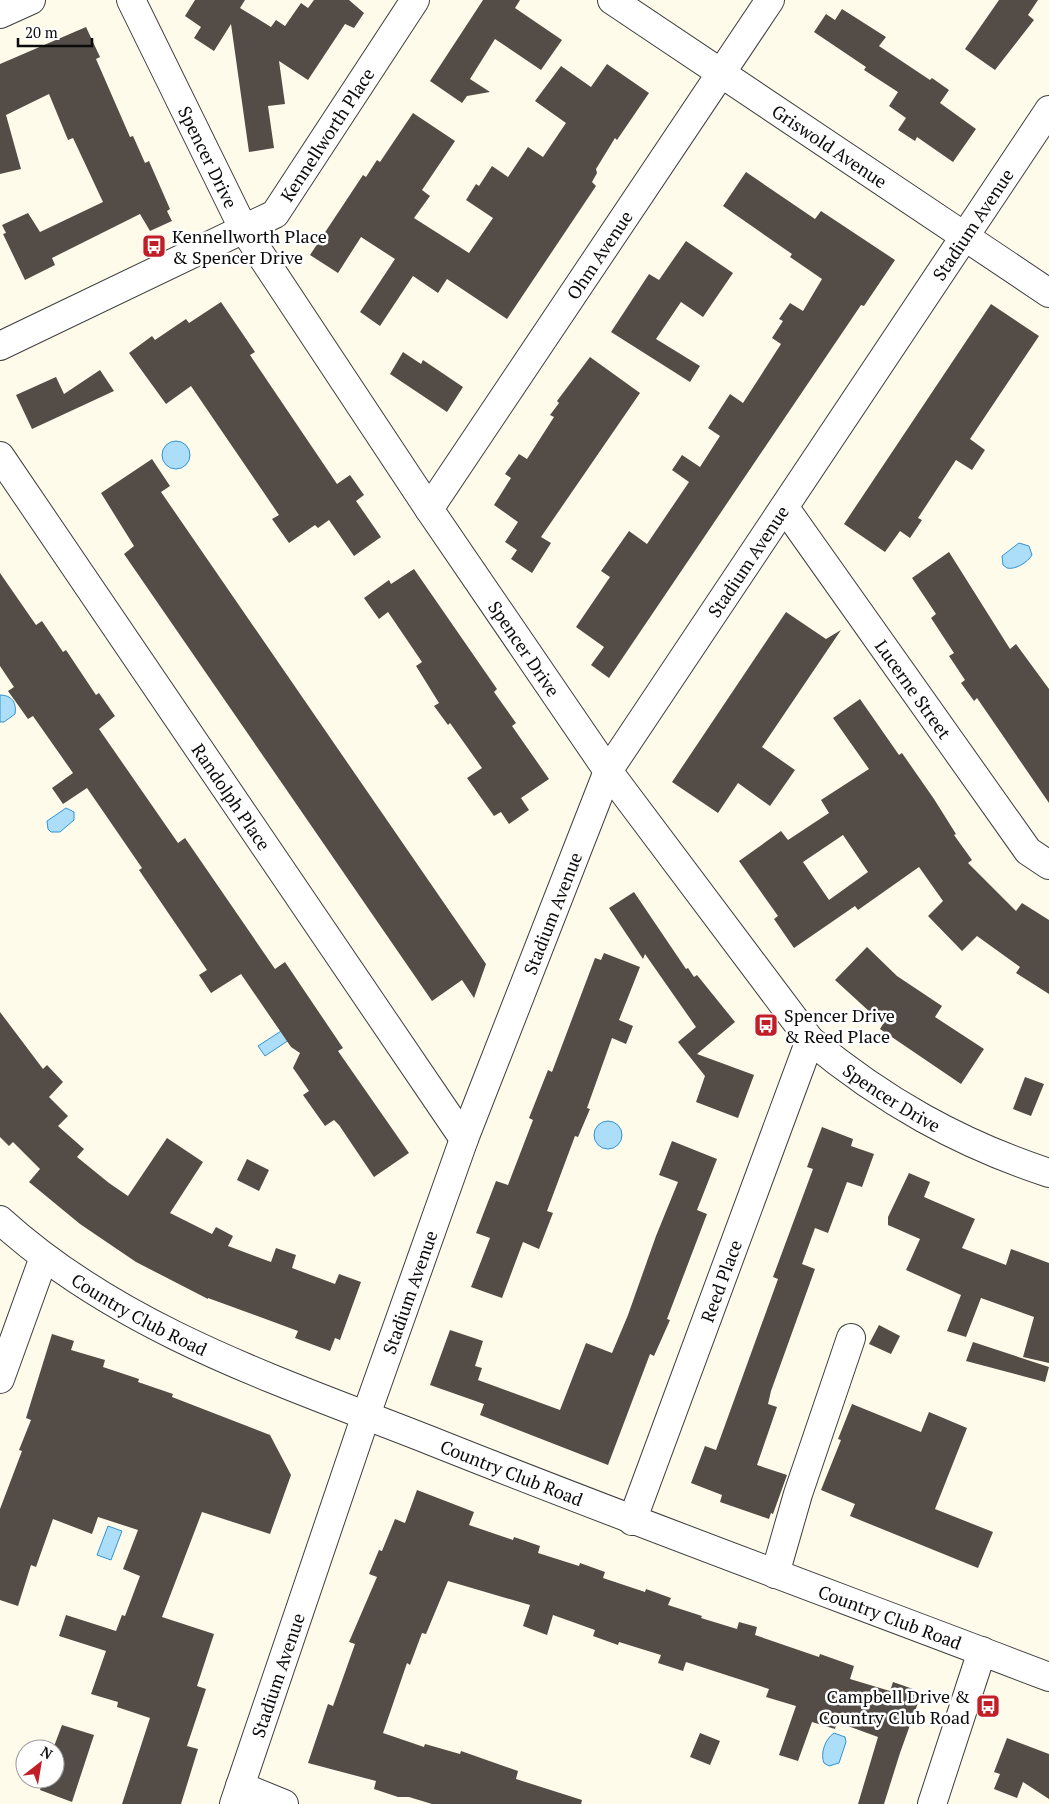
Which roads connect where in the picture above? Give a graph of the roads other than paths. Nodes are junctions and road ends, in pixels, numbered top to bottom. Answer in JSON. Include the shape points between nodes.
{"nodes":[{"id":1,"x":31,"y":0,"type":"edge"},
{"id":2,"x":131,"y":0,"type":"edge"},
{"id":3,"x":415,"y":0,"type":"edge"},
{"id":4,"x":612,"y":0,"type":"edge"},
{"id":5,"x":770,"y":0,"type":"edge"},
{"id":6,"x":0,"y":14,"type":"edge"},
{"id":7,"x":720,"y":73,"type":"junction"},
{"id":8,"x":1049,"y":110,"type":"edge"},
{"id":9,"x":243,"y":228,"type":"junction"},
{"id":10,"x":964,"y":236,"type":"junction"},
{"id":11,"x":1049,"y":293,"type":"edge"},
{"id":12,"x":0,"y":346,"type":"edge"},
{"id":13,"x":0,"y":456,"type":"edge"},
{"id":14,"x":785,"y":508,"type":"junction"},
{"id":15,"x":429,"y":509,"type":"junction"},
{"id":16,"x":608,"y":771,"type":"junction"},
{"id":17,"x":1049,"y":865,"type":"edge"},
{"id":18,"x":810,"y":1040,"type":"junction"},
{"id":19,"x":464,"y":1138,"type":"junction"},
{"id":20,"x":1049,"y":1173,"type":"edge"},
{"id":21,"x":0,"y":1220,"type":"edge"},
{"id":22,"x":44,"y":1257,"type":"junction"},
{"id":23,"x":850,"y":1338,"type":"dead end"},
{"id":24,"x":0,"y":1379,"type":"edge"},
{"id":25,"x":366,"y":1415,"type":"junction"},
{"id":26,"x":632,"y":1521,"type":"junction"},
{"id":27,"x":775,"y":1574,"type":"junction"},
{"id":28,"x":982,"y":1651,"type":"junction"},
{"id":29,"x":1049,"y":1676,"type":"edge"},
{"id":30,"x":237,"y":1795,"type":"edge"},
{"id":31,"x":284,"y":1804,"type":"edge"},
{"id":32,"x":932,"y":1804,"type":"edge"}],
"edges":[{"from":1,"to":6,"type":"street"},
{"from":2,"to":9,"type":"street","name":"Spencer Drive"},
{"from":3,"to":9,"type":"street","name":"Kennellworth Place","via":[[275,214]]},
{"from":4,"to":7,"type":"street","name":"Griswold Avenue"},
{"from":5,"to":7,"type":"street","name":"Ohm Avenue"},
{"from":7,"to":10,"type":"street","name":"Griswold Avenue"},
{"from":7,"to":15,"type":"street","name":"Ohm Avenue"},
{"from":8,"to":10,"type":"street","name":"Stadium Avenue"},
{"from":9,"to":12,"type":"street","name":"Kennellworth Place"},
{"from":9,"to":15,"type":"street","name":"Spencer Drive"},
{"from":10,"to":11,"type":"street","name":"Griswold Avenue"},
{"from":10,"to":14,"type":"street","name":"Stadium Avenue"},
{"from":13,"to":19,"type":"street","name":"Randolph Place"},
{"from":14,"to":16,"type":"street","name":"Stadium Avenue"},
{"from":14,"to":17,"type":"street","name":"Lucerne Street","via":[[1028,851]]},
{"from":15,"to":16,"type":"street","name":"Spencer Drive"},
{"from":16,"to":18,"type":"street","name":"Spencer Drive"},
{"from":16,"to":19,"type":"street","name":"Stadium Avenue"},
{"from":18,"to":20,"type":"street","name":"Spencer Drive","via":[[850,1072],[950,1134],[1009,1160]]},
{"from":18,"to":26,"type":"street","name":"Reed Place"},
{"from":19,"to":25,"type":"street","name":"Stadium Avenue"},
{"from":21,"to":22,"type":"street","name":"Country Club Road"},
{"from":22,"to":24,"type":"street"},
{"from":22,"to":25,"type":"street","name":"Country Club Road","via":[[101,1295],[188,1342]]},
{"from":23,"to":27,"type":"street"},
{"from":25,"to":26,"type":"street","name":"Country Club Road"},
{"from":25,"to":30,"type":"street","name":"Stadium Avenue"},
{"from":26,"to":27,"type":"street","name":"Country Club Road"},
{"from":27,"to":28,"type":"street","name":"Country Club Road"},
{"from":28,"to":29,"type":"street","name":"Country Club Road"},
{"from":28,"to":32,"type":"street"},
{"from":30,"to":31,"type":"street"}]}
